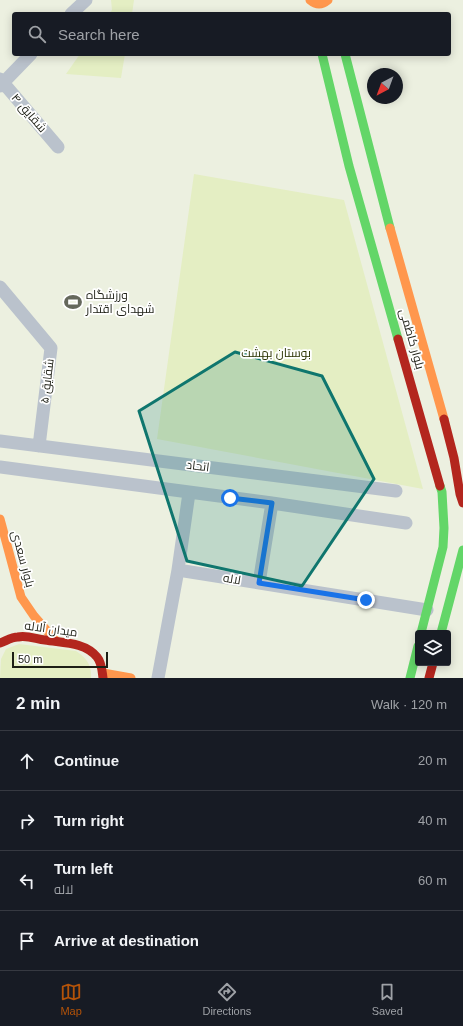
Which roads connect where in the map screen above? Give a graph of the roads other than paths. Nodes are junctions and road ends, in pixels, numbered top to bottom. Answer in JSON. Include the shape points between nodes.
{"nodes":[{"id":1,"x":86,"y":0,"type":"edge"},
{"id":2,"x":310,"y":0,"type":"edge"},
{"id":3,"x":330,"y":2,"type":"edge"},
{"id":4,"x":73,"y":12,"type":"edge"},
{"id":5,"x":313,"y":12,"type":"edge"},
{"id":6,"x":29,"y":56,"type":"edge"},
{"id":7,"x":322,"y":56,"type":"edge"},
{"id":8,"x":346,"y":56,"type":"edge"},
{"id":9,"x":1,"y":83,"type":"edge"},
{"id":10,"x":58,"y":148,"type":"dead end"},
{"id":11,"x":0,"y":288,"type":"edge"},
{"id":12,"x":0,"y":441,"type":"edge"},
{"id":13,"x":39,"y":446,"type":"junction"},
{"id":14,"x":0,"y":467,"type":"edge"},
{"id":15,"x":396,"y":491,"type":"dead end"},
{"id":16,"x":189,"y":493,"type":"junction"},
{"id":17,"x":461,"y":494,"type":"edge"},
{"id":18,"x":272,"y":503,"type":"junction"},
{"id":19,"x":463,"y":503,"type":"edge"},
{"id":20,"x":0,"y":519,"type":"edge"},
{"id":21,"x":406,"y":523,"type":"dead end"},
{"id":22,"x":463,"y":550,"type":"edge"},
{"id":23,"x":178,"y":570,"type":"junction"},
{"id":24,"x":259,"y":583,"type":"junction"},
{"id":25,"x":427,"y":610,"type":"junction"},
{"id":26,"x":422,"y":630,"type":"edge"},
{"id":27,"x":442,"y":630,"type":"edge"},
{"id":28,"x":56,"y":641,"type":"junction"},
{"id":29,"x":0,"y":643,"type":"edge"},
{"id":30,"x":415,"y":658,"type":"edge"},
{"id":31,"x":432,"y":666,"type":"edge"},
{"id":32,"x":103,"y":676,"type":"edge"},
{"id":33,"x":131,"y":678,"type":"edge"},
{"id":34,"x":158,"y":678,"type":"edge"},
{"id":35,"x":410,"y":678,"type":"edge"},
{"id":36,"x":429,"y":678,"type":"edge"}],
"edges":[{"from":1,"to":4,"type":"street"},
{"from":2,"to":3,"type":"street","via":[[320,5]]},
{"from":2,"to":5,"type":"street"},
{"from":6,"to":9,"type":"street"},
{"from":7,"to":25,"type":"street","name":"بلوار کاظمی","via":[[349,166],[442,492],[443,548]]},
{"from":8,"to":17,"type":"street","name":"بلوار کاظمی","via":[[397,255],[454,458]]},
{"from":9,"to":10,"type":"street","name":"شقایق ۴"},
{"from":11,"to":13,"type":"street","name":"شقایق ۵","via":[[51,348]]},
{"from":12,"to":13,"type":"street","name":"اتحاد"},
{"from":13,"to":15,"type":"street","name":"اتحاد"},
{"from":14,"to":16,"type":"street"},
{"from":16,"to":18,"type":"street"},
{"from":16,"to":23,"type":"street"},
{"from":17,"to":19,"type":"street","name":"بلوار کاظمی"},
{"from":18,"to":21,"type":"street"},
{"from":18,"to":24,"type":"street"},
{"from":20,"to":28,"type":"street","name":"بلوار سعدی","via":[[21,597]]},
{"from":22,"to":27,"type":"street"},
{"from":23,"to":24,"type":"street","name":"لاله"},
{"from":23,"to":34,"type":"street"},
{"from":24,"to":25,"type":"street","name":"لاله"},
{"from":25,"to":26,"type":"street","name":"بلوار کاظمی"},
{"from":28,"to":29,"type":"street","name":"میدان آلاله","via":[[15,637]]},
{"from":28,"to":32,"type":"street","name":"میدان آلاله","via":[[81,646],[91,651],[99,660]]},
{"from":30,"to":35,"type":"street"},
{"from":31,"to":36,"type":"street"},
{"from":32,"to":33,"type":"street"}]}
